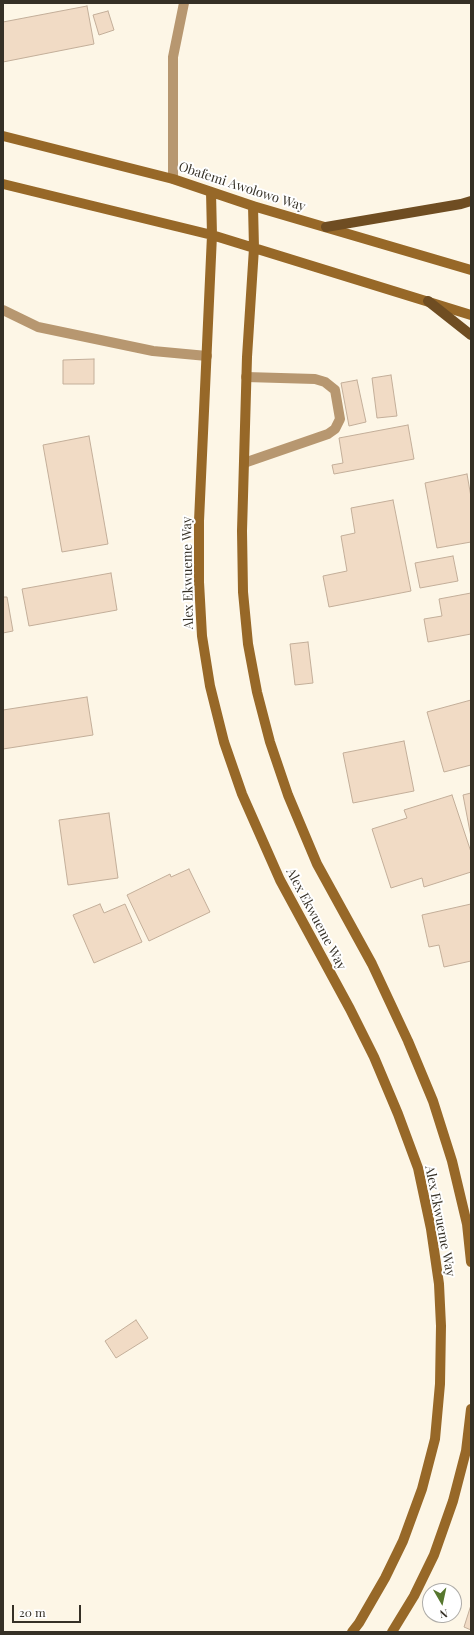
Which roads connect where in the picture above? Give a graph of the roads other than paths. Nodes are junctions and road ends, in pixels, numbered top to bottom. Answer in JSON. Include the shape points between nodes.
{"nodes":[{"id":1,"x":184,"y":3,"type":"edge"},
{"id":2,"x":3,"y":136,"type":"edge"},
{"id":3,"x":173,"y":178,"type":"junction"},
{"id":4,"x":3,"y":184,"type":"edge"},
{"id":5,"x":211,"y":192,"type":"junction"},
{"id":6,"x":471,"y":201,"type":"edge"},
{"id":7,"x":253,"y":206,"type":"junction"},
{"id":8,"x":326,"y":227,"type":"junction"},
{"id":9,"x":212,"y":235,"type":"junction"},
{"id":10,"x":254,"y":248,"type":"junction"},
{"id":11,"x":471,"y":270,"type":"edge"},
{"id":12,"x":428,"y":302,"type":"junction"},
{"id":13,"x":3,"y":310,"type":"edge"},
{"id":14,"x":471,"y":315,"type":"edge"},
{"id":15,"x":471,"y":335,"type":"edge"},
{"id":16,"x":207,"y":356,"type":"junction"},
{"id":17,"x":246,"y":377,"type":"junction"},
{"id":18,"x":244,"y":463,"type":"junction"},
{"id":19,"x":471,"y":1259,"type":"edge"},
{"id":20,"x":471,"y":1262,"type":"edge"},
{"id":21,"x":471,"y":1409,"type":"edge"},
{"id":22,"x":352,"y":1632,"type":"edge"},
{"id":23,"x":392,"y":1632,"type":"edge"}],
"edges":[{"from":1,"to":3,"type":"lane","via":[[173,57]]},
{"from":2,"to":3,"type":"street","name":"Obafemi Awolowo Way"},
{"from":3,"to":5,"type":"street","name":"Obafemi Awolowo Way"},
{"from":4,"to":9,"type":"street"},
{"from":5,"to":7,"type":"street","name":"Obafemi Awolowo Way"},
{"from":5,"to":9,"type":"street","name":"Alex Ekwueme Way"},
{"from":6,"to":8,"type":"main road"},
{"from":7,"to":8,"type":"street","name":"Obafemi Awolowo Way"},
{"from":7,"to":10,"type":"street","name":"Alex Ekwueme Way"},
{"from":8,"to":11,"type":"street","name":"Obafemi Awolowo Way"},
{"from":9,"to":10,"type":"street"},
{"from":9,"to":16,"type":"street","name":"Alex Ekwueme Way"},
{"from":10,"to":12,"type":"street"},
{"from":10,"to":17,"type":"street","name":"Alex Ekwueme Way"},
{"from":12,"to":14,"type":"street"},
{"from":12,"to":15,"type":"main road"},
{"from":13,"to":16,"type":"lane","via":[[38,327],[153,351]]},
{"from":16,"to":22,"type":"street","name":"Alex Ekwueme Way","via":[[199,521],[199,582],[202,636],[210,686],[224,742],[242,794],[280,880],[350,1009],[398,1114],[418,1168],[439,1284],[442,1326],[435,1439],[422,1490],[403,1541]]},
{"from":17,"to":18,"type":"street","name":"Alex Ekwueme Way"},
{"from":17,"to":18,"type":"lane","via":[[315,379],[325,382],[335,390],[340,419],[335,429],[328,434]]},
{"from":18,"to":19,"type":"street","name":"Alex Ekwueme Way","via":[[243,592],[249,651],[270,742],[288,795],[317,864],[372,964],[433,1101],[452,1161],[467,1224]]},
{"from":19,"to":20,"type":"street","name":"Alex Ekwueme Way"},
{"from":21,"to":23,"type":"street","via":[[466,1451],[434,1555],[414,1596]]}]}
